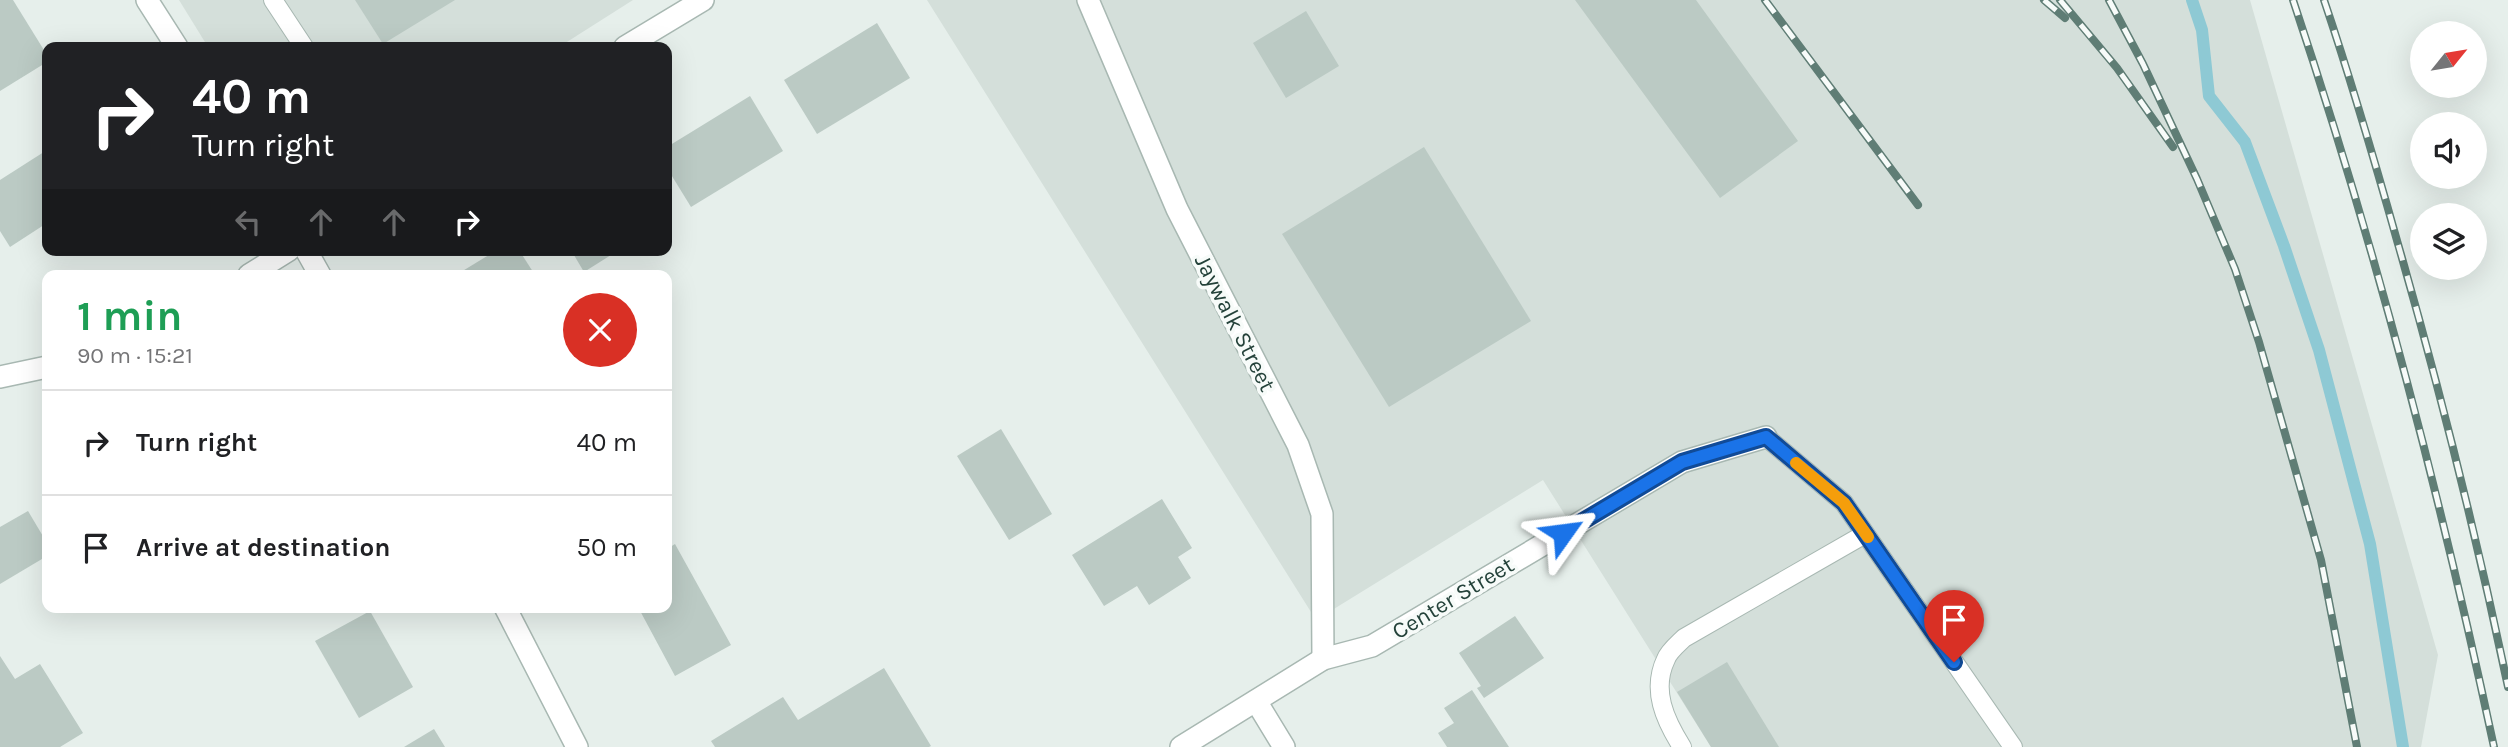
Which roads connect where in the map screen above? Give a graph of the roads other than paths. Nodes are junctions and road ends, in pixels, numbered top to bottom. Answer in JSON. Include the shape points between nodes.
{"nodes":[{"id":1,"x":148,"y":0,"type":"edge"},
{"id":2,"x":274,"y":0,"type":"edge"},
{"id":3,"x":703,"y":0,"type":"edge"},
{"id":4,"x":1088,"y":0,"type":"edge"},
{"id":5,"x":174,"y":42,"type":"edge"},
{"id":6,"x":300,"y":42,"type":"edge"},
{"id":7,"x":633,"y":42,"type":"edge"},
{"id":8,"x":279,"y":256,"type":"edge"},
{"id":9,"x":257,"y":270,"type":"edge"},
{"id":10,"x":42,"y":369,"type":"edge"},
{"id":11,"x":0,"y":377,"type":"edge"},
{"id":12,"x":1766,"y":437,"type":"joint"},
{"id":13,"x":1865,"y":534,"type":"junction"},
{"id":14,"x":508,"y":613,"type":"edge"},
{"id":15,"x":1323,"y":659,"type":"junction"},
{"id":16,"x":1256,"y":701,"type":"junction"},
{"id":17,"x":577,"y":747,"type":"edge"},
{"id":18,"x":1181,"y":747,"type":"edge"},
{"id":19,"x":1284,"y":747,"type":"edge"},
{"id":20,"x":1682,"y":747,"type":"edge"},
{"id":21,"x":2013,"y":747,"type":"edge"}],
"edges":[{"from":1,"to":5,"type":"street"},
{"from":2,"to":6,"type":"lane"},
{"from":3,"to":7,"type":"street"},
{"from":4,"to":15,"type":"street","name":"Jaywalk Street","via":[[1177,209],[1298,445],[1322,514]]},
{"from":8,"to":9,"type":"street"},
{"from":10,"to":11,"type":"street"},
{"from":12,"to":13,"type":"lane","via":[[1844,503]]},
{"from":12,"to":15,"type":"street","name":"Center Street","via":[[1682,462],[1372,646]]},
{"from":13,"to":20,"type":"lane","via":[[1684,638],[1666,657],[1657,687],[1668,724]]},
{"from":13,"to":21,"type":"lane"},
{"from":14,"to":17,"type":"street"},
{"from":15,"to":16,"type":"street","name":"Center Street"},
{"from":16,"to":18,"type":"street","name":"Center Street"},
{"from":16,"to":19,"type":"street"}]}
